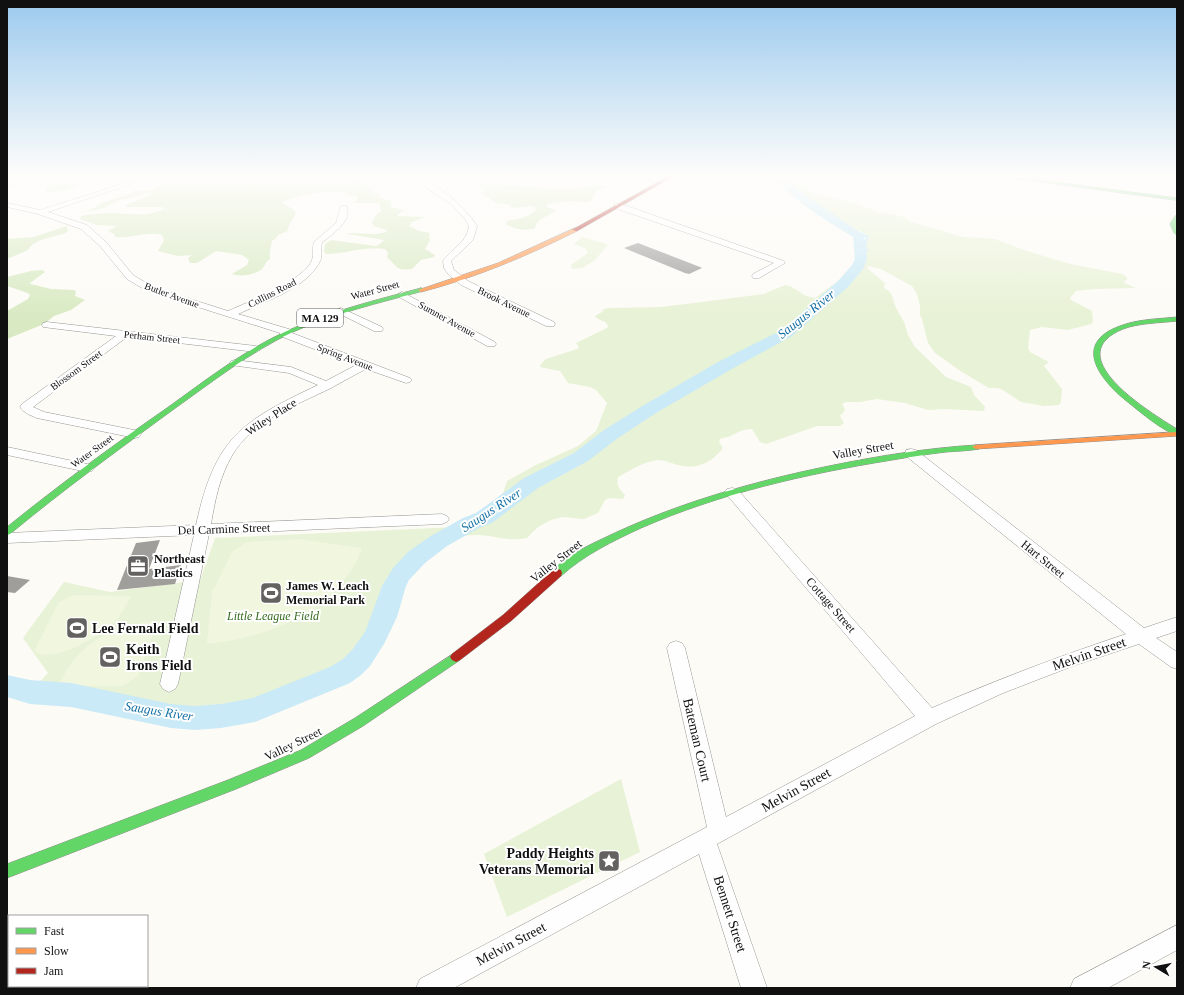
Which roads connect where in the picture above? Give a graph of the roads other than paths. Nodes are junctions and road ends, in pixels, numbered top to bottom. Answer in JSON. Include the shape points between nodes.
{"nodes":[{"id":1,"x":72,"y":222,"type":"edge"},
{"id":2,"x":340,"y":222,"type":"edge"},
{"id":3,"x":470,"y":222,"type":"edge"},
{"id":4,"x":586,"y":222,"type":"edge"},
{"id":5,"x":665,"y":222,"type":"edge"},
{"id":6,"x":1174,"y":222,"type":"edge"},
{"id":7,"x":1177,"y":233,"type":"edge"},
{"id":8,"x":756,"y":276,"type":"dead end"},
{"id":9,"x":459,"y":279,"type":"junction"},
{"id":10,"x":402,"y":294,"type":"junction"},
{"id":11,"x":341,"y":311,"type":"junction"},
{"id":12,"x":229,"y":314,"type":"junction"},
{"id":13,"x":1176,"y":320,"type":"edge"},
{"id":14,"x":550,"y":324,"type":"dead end"},
{"id":15,"x":48,"y":325,"type":"dead end"},
{"id":16,"x":378,"y":329,"type":"dead end"},
{"id":17,"x":286,"y":333,"type":"junction"},
{"id":18,"x":125,"y":334,"type":"junction"},
{"id":19,"x":491,"y":344,"type":"dead end"},
{"id":20,"x":256,"y":349,"type":"junction"},
{"id":21,"x":235,"y":363,"type":"junction"},
{"id":22,"x":364,"y":365,"type":"junction"},
{"id":23,"x":406,"y":380,"type":"dead end"},
{"id":24,"x":327,"y":385,"type":"junction"},
{"id":25,"x":1177,"y":433,"type":"edge"},
{"id":26,"x":135,"y":434,"type":"junction"},
{"id":27,"x":7,"y":451,"type":"edge"},
{"id":28,"x":911,"y":453,"type":"junction"},
{"id":29,"x":87,"y":468,"type":"junction"},
{"id":30,"x":732,"y":492,"type":"junction"},
{"id":31,"x":442,"y":520,"type":"dead end"},
{"id":32,"x":203,"y":529,"type":"junction"},
{"id":33,"x":7,"y":532,"type":"edge"},
{"id":34,"x":7,"y":538,"type":"edge"},
{"id":35,"x":1177,"y":624,"type":"edge"},
{"id":36,"x":1140,"y":636,"type":"junction"},
{"id":37,"x":676,"y":648,"type":"dead end"},
{"id":38,"x":1177,"y":662,"type":"edge"},
{"id":39,"x":169,"y":684,"type":"dead end"},
{"id":40,"x":929,"y":718,"type":"junction"},
{"id":41,"x":712,"y":836,"type":"junction"},
{"id":42,"x":7,"y":871,"type":"edge"},
{"id":43,"x":1177,"y":937,"type":"edge"},
{"id":44,"x":430,"y":988,"type":"edge"},
{"id":45,"x":754,"y":988,"type":"edge"},
{"id":46,"x":1083,"y":988,"type":"edge"}],
"edges":[{"from":1,"to":12,"type":"street","name":"Butler Avenue","via":[[90,231],[130,276],[144,286]]},
{"from":2,"to":12,"type":"street","name":"Collins Road","via":[[318,242],[316,261],[305,274],[285,287]]},
{"from":3,"to":9,"type":"street","via":[[473,233],[469,240],[447,261],[447,266]]},
{"from":4,"to":9,"type":"main road","name":"Water Street","number":"MA 129","via":[[525,254]]},
{"from":5,"to":8,"type":"street","via":[[781,263]]},
{"from":6,"to":7,"type":"main road"},
{"from":9,"to":10,"type":"main road","name":"Water Street","number":"MA 129"},
{"from":9,"to":14,"type":"street","name":"Brook Avenue"},
{"from":10,"to":11,"type":"main road","name":"Water Street","number":"MA 129"},
{"from":10,"to":19,"type":"street","name":"Sumner Avenue"},
{"from":11,"to":16,"type":"street"},
{"from":11,"to":17,"type":"main road","name":"Water Street","number":"MA 129"},
{"from":12,"to":17,"type":"street","name":"Butler Avenue"},
{"from":13,"to":25,"type":"main road","via":[[1136,325],[1112,332],[1101,340],[1095,357],[1105,376],[1121,393]]},
{"from":15,"to":18,"type":"street","name":"Perham Street"},
{"from":17,"to":20,"type":"main road","name":"Water Street","number":"MA 129"},
{"from":17,"to":22,"type":"street","name":"Spring Avenue"},
{"from":18,"to":20,"type":"street","name":"Perham Street"},
{"from":18,"to":26,"type":"street","name":"Blossom Street","via":[[26,407],[39,414]]},
{"from":20,"to":21,"type":"main road","name":"Water Street","number":"MA 129"},
{"from":21,"to":24,"type":"street","via":[[291,370]]},
{"from":21,"to":26,"type":"main road","name":"Water Street","number":"MA 129"},
{"from":22,"to":23,"type":"street","name":"Spring Avenue"},
{"from":22,"to":24,"type":"street","name":"Wiley Place"},
{"from":24,"to":32,"type":"street","name":"Wiley Place","via":[[258,423],[236,442],[227,453],[218,472]]},
{"from":25,"to":28,"type":"main road","name":"Valley Street"},
{"from":26,"to":29,"type":"main road","name":"Water Street","number":"MA 129"},
{"from":27,"to":29,"type":"street"},
{"from":28,"to":30,"type":"main road","name":"Valley Street","via":[[828,468]]},
{"from":28,"to":36,"type":"street","name":"Hart Street"},
{"from":29,"to":33,"type":"main road","name":"Water Street","number":"MA 129"},
{"from":30,"to":40,"type":"street","name":"Cottage Street"},
{"from":30,"to":42,"type":"main road","name":"Valley Street","via":[[657,517],[591,548],[559,571],[507,618],[466,650],[359,722],[305,754]]},
{"from":31,"to":32,"type":"street","name":"Del Carmine Street"},
{"from":32,"to":34,"type":"street","name":"Del Carmine Street"},
{"from":32,"to":39,"type":"street","name":"Wiley Place"},
{"from":35,"to":36,"type":"street","name":"Melvin Street"},
{"from":36,"to":38,"type":"street","name":"Hart Street"},
{"from":36,"to":40,"type":"street","name":"Melvin Street","via":[[997,688]]},
{"from":37,"to":41,"type":"street","name":"Bateman Court"},
{"from":40,"to":41,"type":"street","name":"Melvin Street"},
{"from":41,"to":44,"type":"street","name":"Melvin Street"},
{"from":41,"to":45,"type":"street","name":"Bennett Street"},
{"from":43,"to":46,"type":"street"}]}
